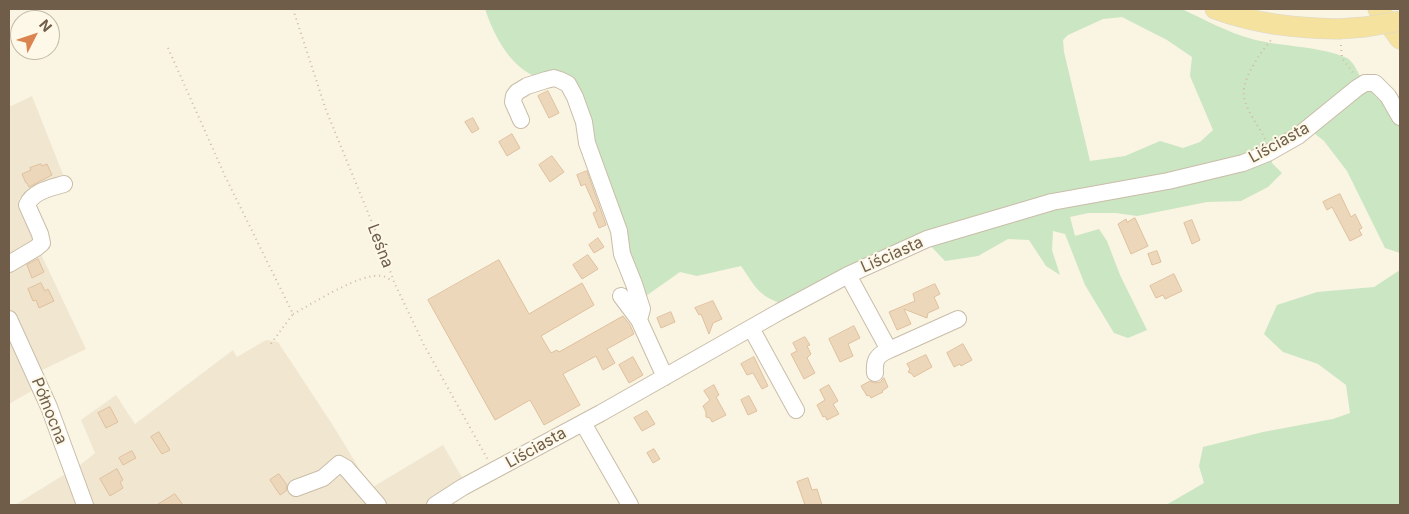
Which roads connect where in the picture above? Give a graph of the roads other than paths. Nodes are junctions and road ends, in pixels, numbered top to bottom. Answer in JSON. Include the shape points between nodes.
{"nodes":[{"id":1,"x":1215,"y":9,"type":"edge"},
{"id":2,"x":1378,"y":9,"type":"edge"},
{"id":3,"x":1400,"y":21,"type":"edge"},
{"id":4,"x":1400,"y":39,"type":"edge"},
{"id":5,"x":1400,"y":117,"type":"edge"},
{"id":6,"x":521,"y":120,"type":"dead end"},
{"id":7,"x":64,"y":184,"type":"dead end"},
{"id":8,"x":9,"y":264,"type":"edge"},
{"id":9,"x":848,"y":275,"type":"junction"},
{"id":10,"x":621,"y":296,"type":"dead end"},
{"id":11,"x":9,"y":319,"type":"edge"},
{"id":12,"x":958,"y":319,"type":"dead end"},
{"id":13,"x":639,"y":320,"type":"junction"},
{"id":14,"x":751,"y":328,"type":"junction"},
{"id":15,"x":15,"y":349,"type":"edge"},
{"id":16,"x":889,"y":350,"type":"junction"},
{"id":17,"x":875,"y":373,"type":"dead end"},
{"id":18,"x":665,"y":377,"type":"junction"},
{"id":19,"x":796,"y":410,"type":"dead end"},
{"id":20,"x":583,"y":423,"type":"junction"},
{"id":21,"x":296,"y":488,"type":"dead end"},
{"id":22,"x":85,"y":505,"type":"edge"},
{"id":23,"x":378,"y":505,"type":"edge"},
{"id":24,"x":435,"y":505,"type":"edge"},
{"id":25,"x":630,"y":505,"type":"edge"}],
"edges":[{"from":1,"to":3,"type":"main road","bridge":true,"via":[[1250,20],[1339,34]]},
{"from":2,"to":4,"type":"main road"},
{"from":5,"to":9,"type":"street","name":"Liściasta","via":[[1388,96],[1375,83],[1365,83],[1298,136],[1243,164],[1052,202],[980,222],[927,239]]},
{"from":6,"to":13,"type":"street","via":[[513,102],[517,92],[554,78],[568,84],[576,97],[587,143],[619,232],[622,254],[642,309]]},
{"from":7,"to":8,"type":"street","via":[[30,198],[27,205],[42,243]]},
{"from":9,"to":14,"type":"street","name":"Liściasta"},
{"from":9,"to":16,"type":"street"},
{"from":10,"to":13,"type":"street"},
{"from":11,"to":15,"type":"street","name":"Północna"},
{"from":12,"to":16,"type":"street"},
{"from":13,"to":18,"type":"street"},
{"from":14,"to":18,"type":"street","name":"Liściasta"},
{"from":14,"to":19,"type":"street"},
{"from":15,"to":22,"type":"street","name":"Północna","via":[[49,407]]},
{"from":16,"to":17,"type":"street","via":[[881,353],[874,364]]},
{"from":18,"to":20,"type":"street","name":"Liściasta"},
{"from":20,"to":24,"type":"street","name":"Liściasta"},
{"from":20,"to":25,"type":"street"},
{"from":21,"to":23,"type":"street","via":[[323,478],[339,464]]}]}
